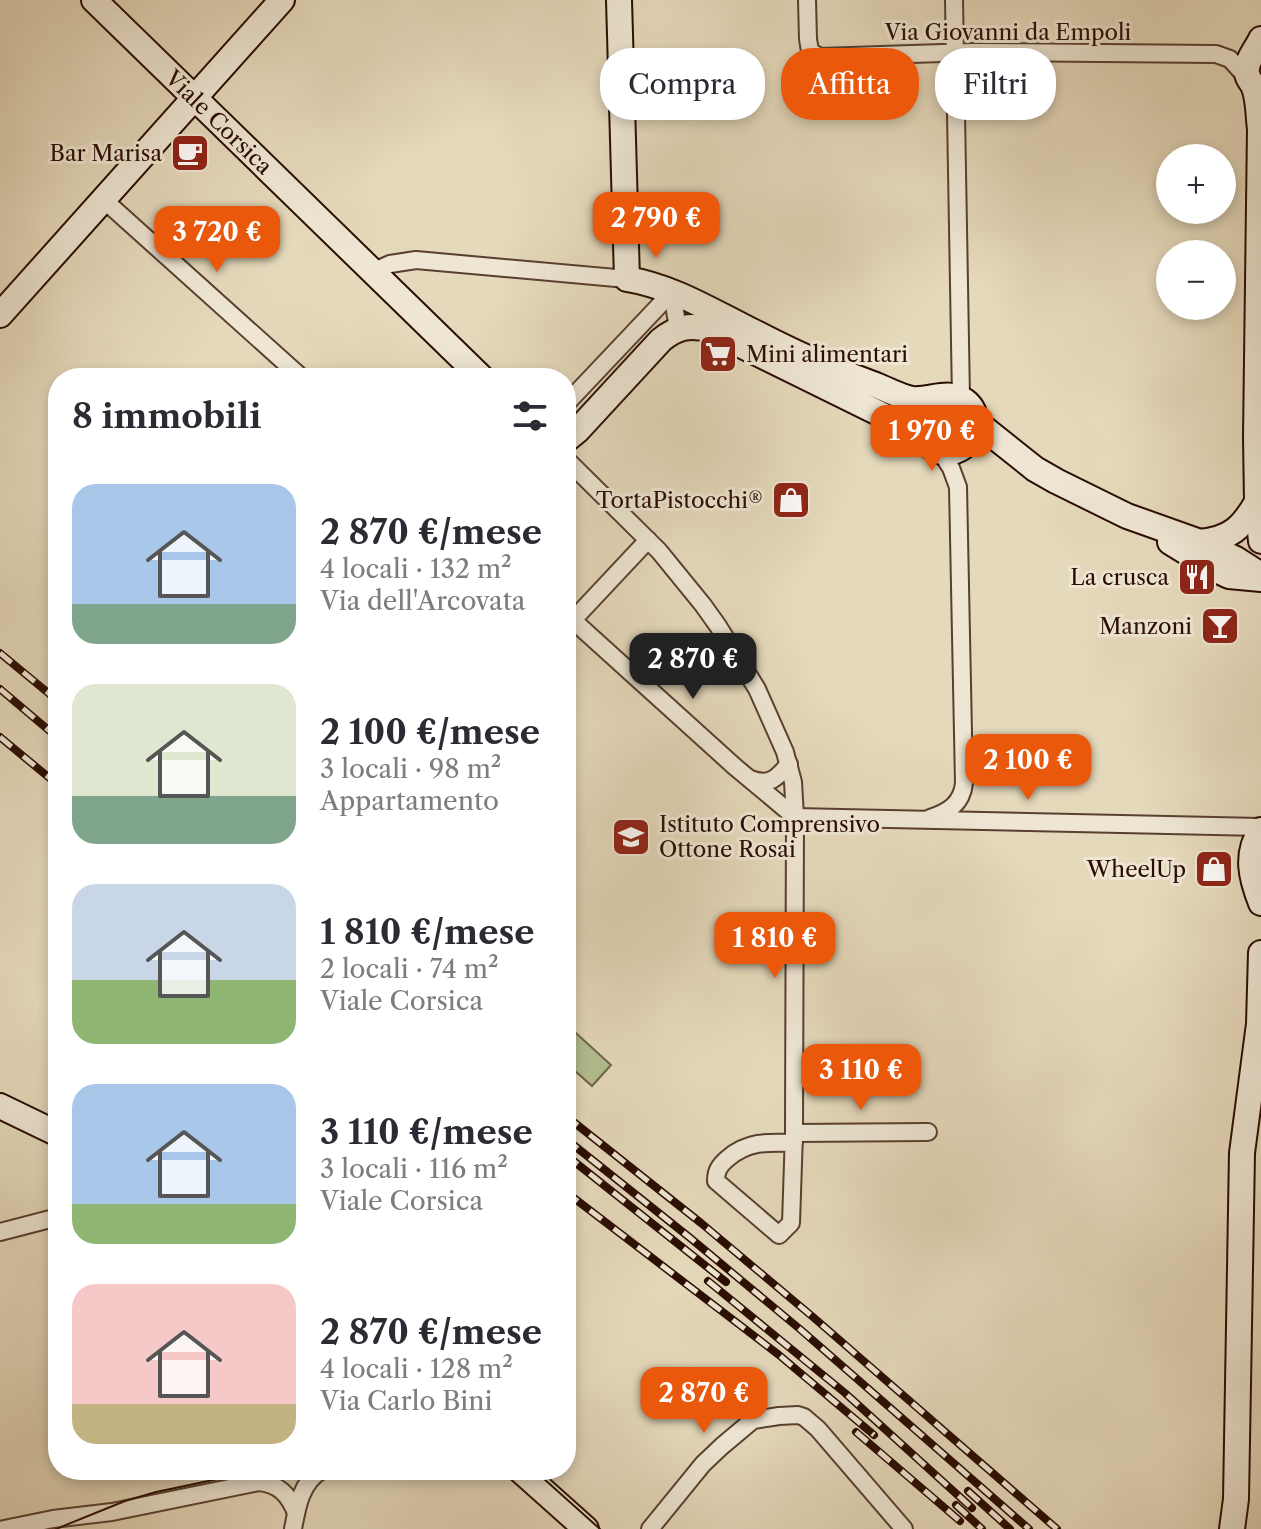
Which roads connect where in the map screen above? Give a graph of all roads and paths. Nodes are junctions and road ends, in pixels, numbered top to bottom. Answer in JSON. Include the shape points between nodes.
{"nodes":[{"id":1,"x":94,"y":0,"type":"edge"},
{"id":2,"x":282,"y":0,"type":"edge"},
{"id":3,"x":619,"y":0,"type":"edge"},
{"id":4,"x":807,"y":0,"type":"edge"},
{"id":5,"x":954,"y":0,"type":"edge"},
{"id":6,"x":956,"y":48,"type":"edge"},
{"id":7,"x":1258,"y":48,"type":"edge"},
{"id":8,"x":1056,"y":53,"type":"edge"},
{"id":9,"x":935,"y":54,"type":"edge"},
{"id":10,"x":1254,"y":85,"type":"edge"},
{"id":11,"x":194,"y":98,"type":"junction"},
{"id":12,"x":957,"y":120,"type":"edge"},
{"id":13,"x":104,"y":200,"type":"junction"},
{"id":14,"x":372,"y":272,"type":"junction"},
{"id":15,"x":627,"y":279,"type":"junction"},
{"id":16,"x":672,"y":292,"type":"junction"},
{"id":17,"x":0,"y":315,"type":"edge"},
{"id":18,"x":678,"y":329,"type":"junction"},
{"id":19,"x":291,"y":368,"type":"edge"},
{"id":20,"x":472,"y":368,"type":"edge"},
{"id":21,"x":576,"y":393,"type":"edge"},
{"id":22,"x":933,"y":398,"type":"junction"},
{"id":23,"x":961,"y":398,"type":"junction"},
{"id":24,"x":976,"y":422,"type":"junction"},
{"id":25,"x":576,"y":432,"type":"edge"},
{"id":26,"x":921,"y":434,"type":"junction"},
{"id":27,"x":952,"y":449,"type":"junction"},
{"id":28,"x":576,"y":469,"type":"edge"},
{"id":29,"x":1035,"y":469,"type":"junction"},
{"id":30,"x":1257,"y":502,"type":"junction"},
{"id":31,"x":1127,"y":516,"type":"junction"},
{"id":32,"x":648,"y":540,"type":"junction"},
{"id":33,"x":1261,"y":541,"type":"edge"},
{"id":34,"x":1200,"y":542,"type":"junction"},
{"id":35,"x":1261,"y":577,"type":"edge"},
{"id":36,"x":576,"y":611,"type":"edge"},
{"id":37,"x":576,"y":622,"type":"edge"},
{"id":38,"x":789,"y":764,"type":"junction"},
{"id":39,"x":750,"y":779,"type":"junction"},
{"id":40,"x":795,"y":817,"type":"junction"},
{"id":41,"x":921,"y":820,"type":"junction"},
{"id":42,"x":1261,"y":829,"type":"edge"},
{"id":43,"x":1261,"y":903,"type":"edge"},
{"id":44,"x":1261,"y":953,"type":"edge"},
{"id":45,"x":1260,"y":1029,"type":"edge"},
{"id":46,"x":0,"y":1106,"type":"edge"},
{"id":47,"x":48,"y":1129,"type":"edge"},
{"id":48,"x":928,"y":1132,"type":"dead end"},
{"id":49,"x":794,"y":1138,"type":"junction"},
{"id":50,"x":48,"y":1220,"type":"edge"},
{"id":51,"x":0,"y":1232,"type":"edge"},
{"id":52,"x":310,"y":1480,"type":"edge"},
{"id":53,"x":531,"y":1480,"type":"edge"},
{"id":54,"x":294,"y":1521,"type":"edge"},
{"id":55,"x":91,"y":1522,"type":"edge"},
{"id":56,"x":4,"y":1529,"type":"edge"},
{"id":57,"x":586,"y":1529,"type":"edge"},
{"id":58,"x":650,"y":1529,"type":"edge"},
{"id":59,"x":904,"y":1529,"type":"edge"},
{"id":60,"x":1232,"y":1529,"type":"edge"}],
"edges":[{"from":1,"to":11,"type":"main road","name":"Viale Corsica"},
{"from":2,"to":11,"type":"main road"},
{"from":3,"to":15,"type":"main road"},
{"from":4,"to":9,"type":"street","name":"Via Giovanni da Empoli","via":[[810,51],[820,57]]},
{"from":5,"to":6,"type":"street"},
{"from":7,"to":10,"type":"main road","via":[[1247,66]]},
{"from":8,"to":10,"type":"street","name":"Via Giovanni da Empoli","via":[[1216,54],[1230,59]]},
{"from":10,"to":30,"type":"main road","via":[[1260,129]]},
{"from":11,"to":13,"type":"main road"},
{"from":11,"to":14,"type":"main road","name":"Viale Corsica"},
{"from":12,"to":23,"type":"street"},
{"from":13,"to":17,"type":"main road"},
{"from":13,"to":19,"type":"street"},
{"from":14,"to":15,"type":"street","via":[[416,260]]},
{"from":14,"to":20,"type":"main road","name":"Viale Corsica"},
{"from":15,"to":16,"type":"main road"},
{"from":16,"to":18,"type":"street"},
{"from":16,"to":21,"type":"street"},
{"from":16,"to":22,"type":"main road","via":[[810,359],[910,399]]},
{"from":18,"to":25,"type":"main road","via":[[657,344]]},
{"from":18,"to":26,"type":"main road","via":[[710,330]]},
{"from":22,"to":23,"type":"main road"},
{"from":22,"to":26,"type":"main road","via":[[920,415]]},
{"from":23,"to":24,"type":"main road"},
{"from":24,"to":27,"type":"main road","via":[[971,440]]},
{"from":24,"to":29,"type":"main road"},
{"from":26,"to":27,"type":"main road","via":[[929,445]]},
{"from":27,"to":29,"type":"main road"},
{"from":27,"to":41,"type":"street","via":[[958,487],[964,783],[950,810]]},
{"from":28,"to":32,"type":"street"},
{"from":29,"to":31,"type":"main road"},
{"from":30,"to":33,"type":"main road"},
{"from":30,"to":34,"type":"main road","via":[[1236,530]]},
{"from":31,"to":34,"type":"main road"},
{"from":31,"to":35,"type":"main road","via":[[1229,576]]},
{"from":32,"to":36,"type":"street"},
{"from":32,"to":38,"type":"street","via":[[718,626],[757,689]]},
{"from":34,"to":35,"type":"main road"},
{"from":37,"to":39,"type":"street"},
{"from":38,"to":39,"type":"street","via":[[769,782]]},
{"from":38,"to":40,"type":"street"},
{"from":39,"to":40,"type":"street"},
{"from":40,"to":41,"type":"street"},
{"from":40,"to":49,"type":"street"},
{"from":41,"to":42,"type":"street"},
{"from":42,"to":43,"type":"main road","via":[[1251,864]]},
{"from":44,"to":45,"type":"main road"},
{"from":45,"to":60,"type":"main road","via":[[1242,1153]]},
{"from":46,"to":47,"type":"main road"},
{"from":48,"to":49,"type":"street"},
{"from":49,"to":49,"type":"street","via":[[748,1145],[728,1158],[716,1175],[716,1181],[779,1235],[791,1223]]},
{"from":50,"to":51,"type":"street"},
{"from":52,"to":54,"type":"street"},
{"from":53,"to":57,"type":"main road"},
{"from":54,"to":55,"type":"street","via":[[284,1492],[259,1482]]},
{"from":55,"to":56,"type":"street","via":[[53,1519]]},
{"from":58,"to":59,"type":"street","via":[[703,1464],[747,1424],[798,1415],[818,1429]]}]}
